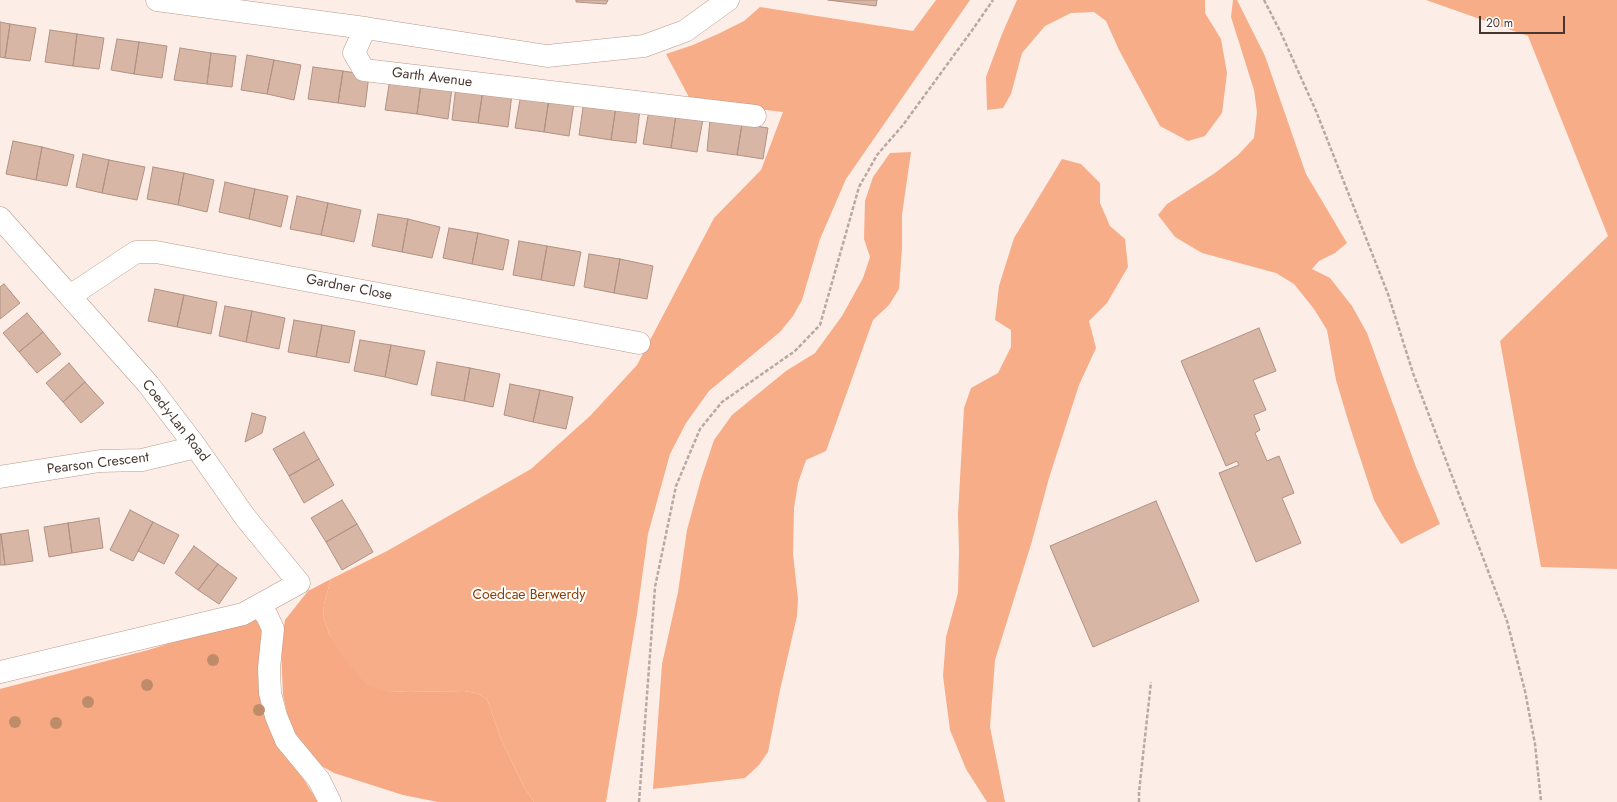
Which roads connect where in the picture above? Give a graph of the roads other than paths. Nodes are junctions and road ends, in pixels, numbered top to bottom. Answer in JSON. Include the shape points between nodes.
{"nodes":[{"id":1,"x":157,"y":0,"type":"edge"},
{"id":2,"x":728,"y":0,"type":"edge"},
{"id":3,"x":365,"y":28,"type":"junction"},
{"id":4,"x":755,"y":116,"type":"dead end"},
{"id":5,"x":0,"y":218,"type":"edge"},
{"id":6,"x":70,"y":296,"type":"junction"},
{"id":7,"x":639,"y":343,"type":"dead end"},
{"id":8,"x":196,"y":447,"type":"junction"},
{"id":9,"x":0,"y":477,"type":"edge"},
{"id":10,"x":251,"y":610,"type":"junction"},
{"id":11,"x":0,"y":672,"type":"edge"},
{"id":12,"x":330,"y":802,"type":"edge"}],
"edges":[{"from":1,"to":3,"type":"street"},
{"from":2,"to":3,"type":"street","via":[[685,31],[644,46],[547,56]]},
{"from":3,"to":4,"type":"street","name":"Garth Avenue","via":[[354,53],[364,70]]},
{"from":5,"to":6,"type":"street","name":"Coed-y-Lan Road"},
{"from":6,"to":7,"type":"street","name":"Gardner Close","via":[[136,252],[156,252]]},
{"from":6,"to":8,"type":"street","name":"Coed-y-Lan Road","via":[[148,384]]},
{"from":8,"to":9,"type":"street","name":"Pearson Crescent","via":[[142,460],[100,462]]},
{"from":8,"to":10,"type":"street","name":"Coed-y-Lan Road","via":[[245,517],[299,584]]},
{"from":10,"to":11,"type":"street"},
{"from":10,"to":12,"type":"street","via":[[267,616],[273,629],[269,668],[270,692],[276,716],[286,740],[319,780]]}]}
